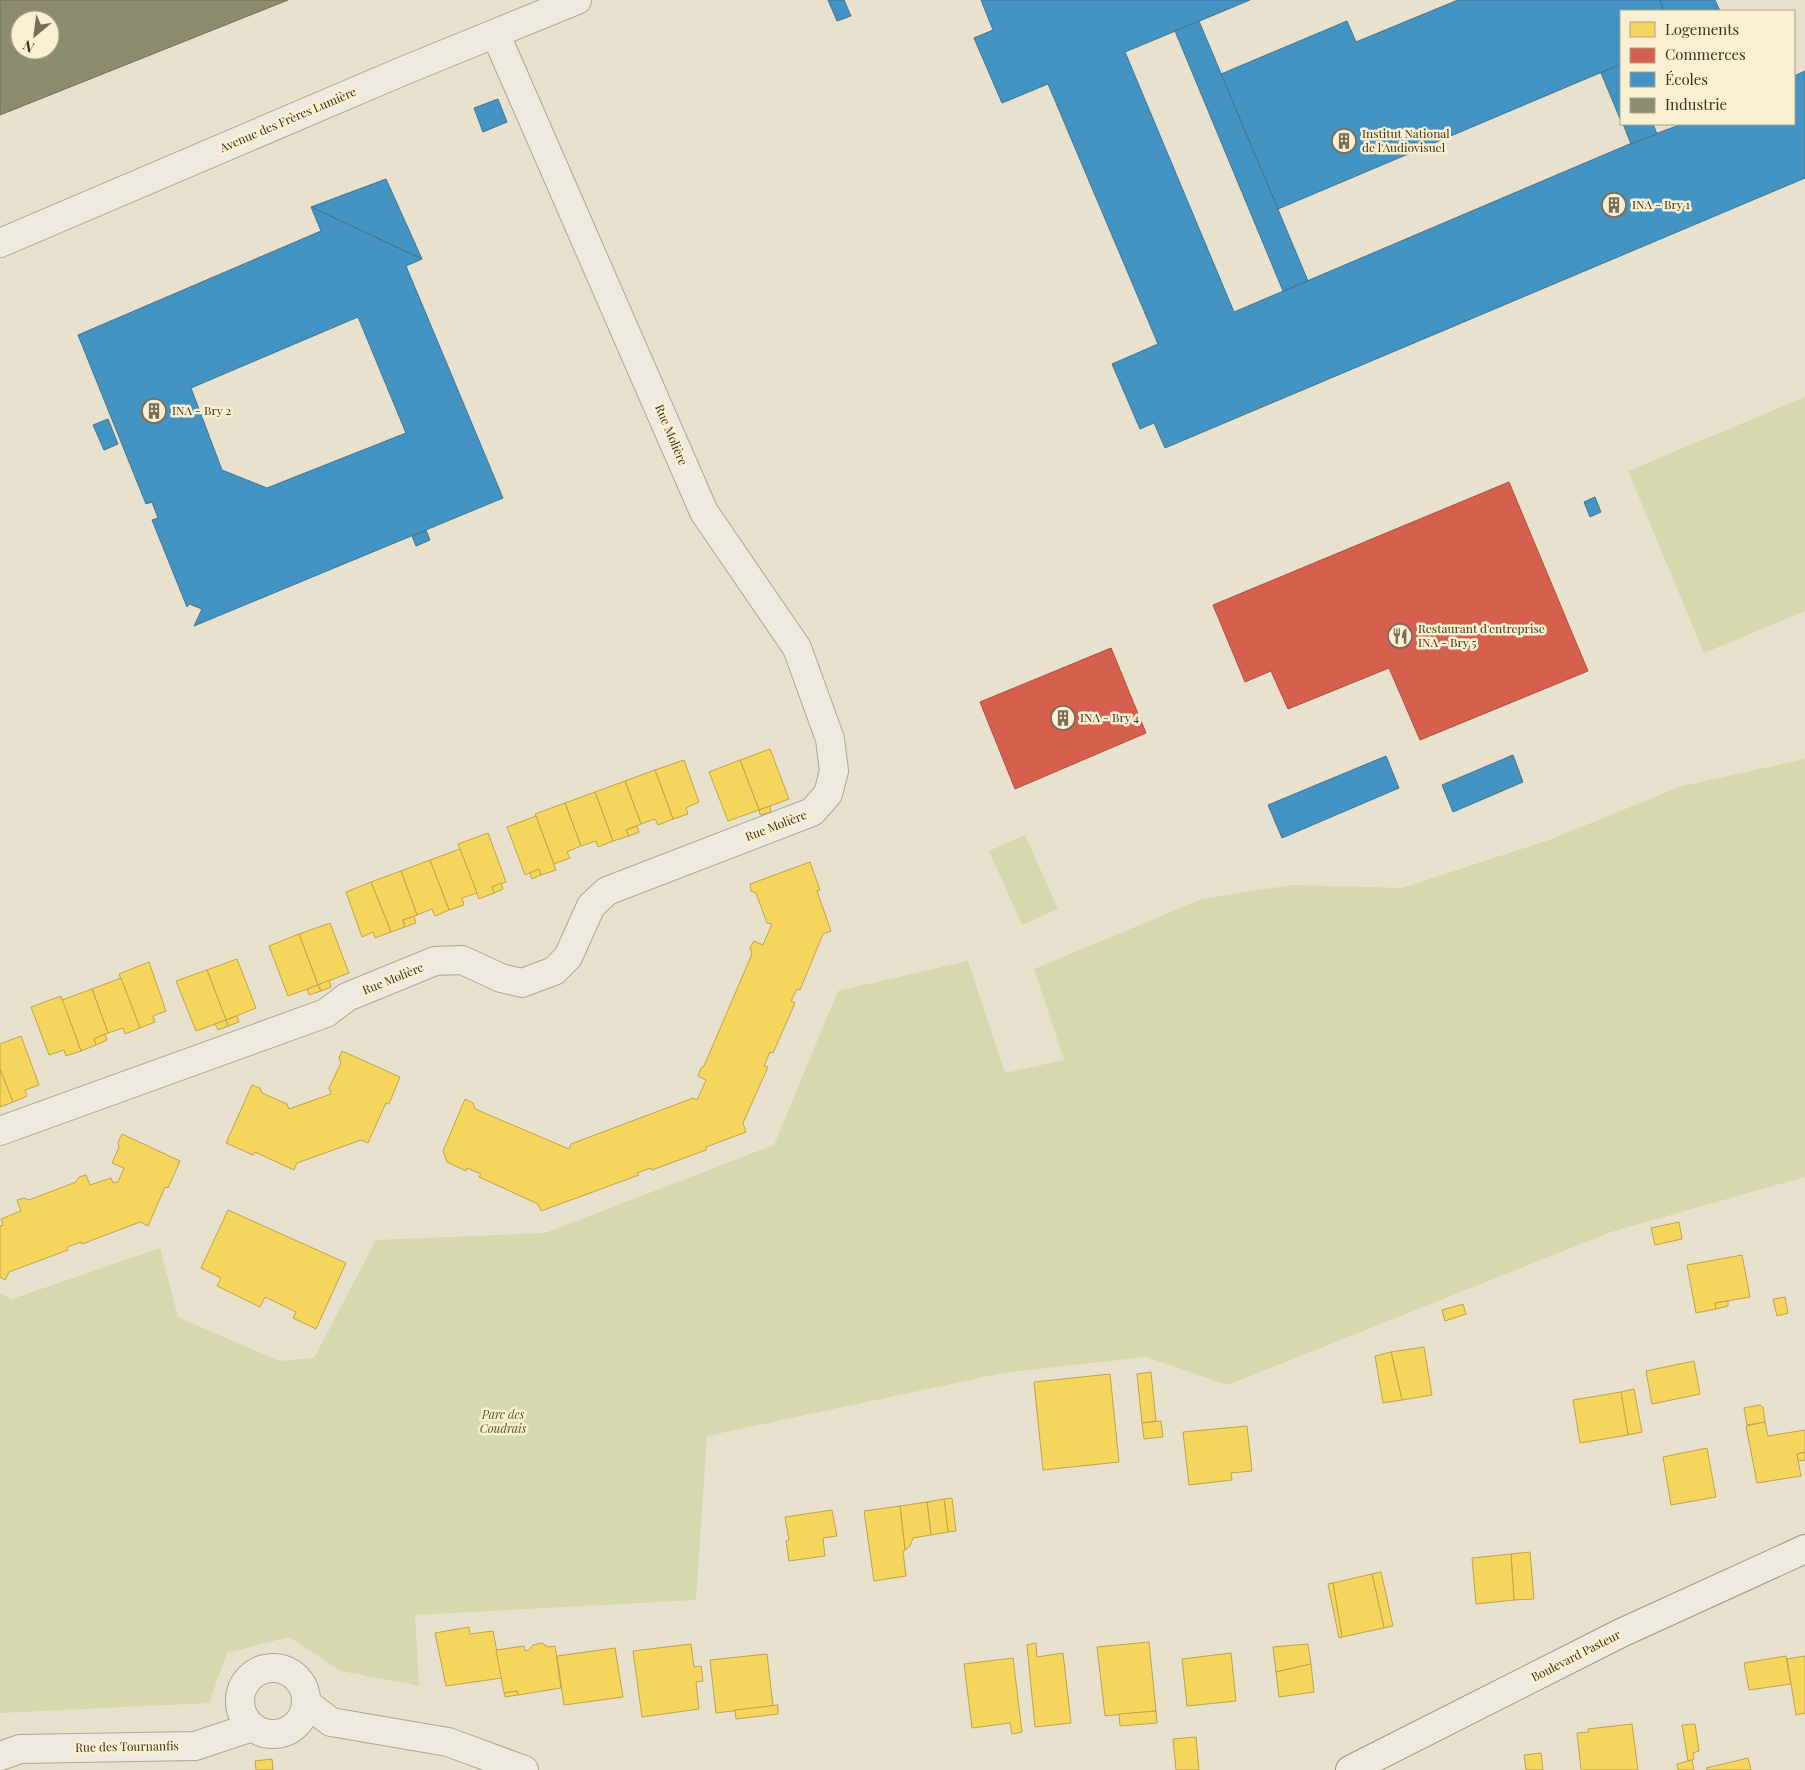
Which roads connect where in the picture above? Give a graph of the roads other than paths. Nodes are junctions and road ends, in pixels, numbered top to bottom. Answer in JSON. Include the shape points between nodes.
{"nodes":[{"id":1,"x":577,"y":0,"type":"edge"},
{"id":2,"x":496,"y":34,"type":"junction"},
{"id":3,"x":0,"y":243,"type":"edge"},
{"id":4,"x":0,"y":1131,"type":"edge"},
{"id":5,"x":1805,"y":1549,"type":"edge"},
{"id":6,"x":306,"y":1703,"type":"junction"},
{"id":7,"x":252,"y":1727,"type":"junction"},
{"id":8,"x":0,"y":1756,"type":"edge"},
{"id":9,"x":524,"y":1770,"type":"edge"},
{"id":10,"x":1350,"y":1770,"type":"edge"}],
"edges":[{"from":1,"to":2,"type":"street","name":"Avenue des Frères Lumière"},
{"from":2,"to":3,"type":"street","name":"Avenue des Frères Lumière"},
{"from":2,"to":4,"type":"street","name":"Rue Molière","via":[[704,512],[797,648],[830,738],[834,771],[828,794],[812,812],[607,891],[591,906],[568,958],[554,971],[522,982],[502,978],[462,960],[436,961],[347,998],[326,1012]]},
{"from":5,"to":10,"type":"street","name":"Boulevard Pasteur","via":[[1621,1634]]},
{"from":6,"to":7,"type":"street","via":[[296,1726],[281,1733],[265,1734]]},
{"from":6,"to":7,"type":"street","via":[[299,1682],[288,1672],[277,1668],[262,1670],[252,1675],[240,1694],[242,1715]]},
{"from":6,"to":9,"type":"street","via":[[331,1722],[448,1742]]},
{"from":7,"to":8,"type":"street","name":"Rue des Tournanfis","via":[[194,1746],[20,1749]]}]}
